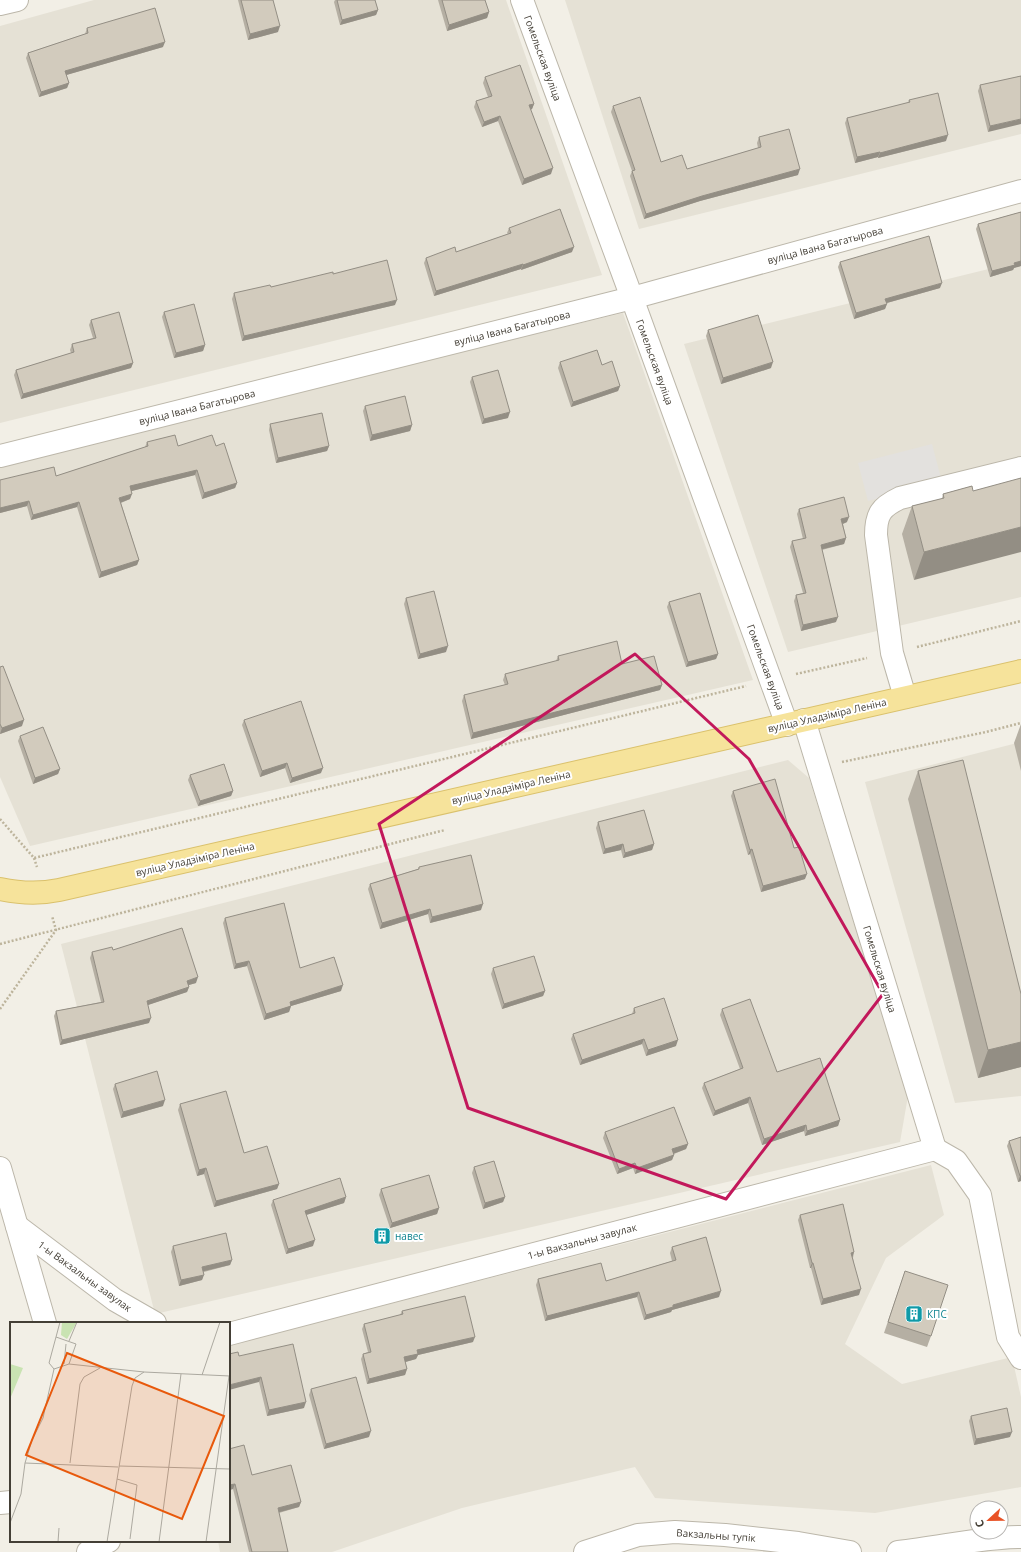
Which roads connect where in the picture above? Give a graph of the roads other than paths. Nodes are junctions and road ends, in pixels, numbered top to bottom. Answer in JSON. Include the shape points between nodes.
{"nodes":[{"id":1,"x":17,"y":0,"type":"edge"},
{"id":2,"x":522,"y":0,"type":"edge"},
{"id":3,"x":0,"y":4,"type":"edge"},
{"id":4,"x":1021,"y":191,"type":"edge"},
{"id":5,"x":632,"y":298,"type":"junction"},
{"id":6,"x":0,"y":456,"type":"edge"},
{"id":7,"x":1021,"y":468,"type":"edge"},
{"id":8,"x":1021,"y":671,"type":"edge"},
{"id":9,"x":905,"y":697,"type":"junction"},
{"id":10,"x":796,"y":723,"type":"junction"},
{"id":11,"x":0,"y":889,"type":"edge"},
{"id":12,"x":935,"y":1149,"type":"junction"},
{"id":13,"x":0,"y":1168,"type":"edge"},
{"id":14,"x":17,"y":1226,"type":"junction"},
{"id":15,"x":45,"y":1322,"type":"edge"},
{"id":16,"x":152,"y":1322,"type":"edge"},
{"id":17,"x":230,"y":1334,"type":"edge"},
{"id":18,"x":1021,"y":1358,"type":"edge"},
{"id":19,"x":10,"y":1502,"type":"edge"},
{"id":20,"x":0,"y":1503,"type":"edge"},
{"id":21,"x":1021,"y":1537,"type":"edge"},
{"id":22,"x":107,"y":1542,"type":"edge"},
{"id":23,"x":115,"y":1542,"type":"edge"},
{"id":24,"x":88,"y":1552,"type":"edge"},
{"id":25,"x":125,"y":1552,"type":"edge"},
{"id":26,"x":585,"y":1552,"type":"edge"},
{"id":27,"x":850,"y":1552,"type":"edge"},
{"id":28,"x":898,"y":1552,"type":"edge"}],
"edges":[{"from":1,"to":3,"type":"street"},
{"from":2,"to":5,"type":"street","name":"Гомельская вуліца"},
{"from":4,"to":5,"type":"street","name":"вуліца Івана Багатырова"},
{"from":5,"to":6,"type":"street","name":"вуліца Івана Багатырова"},
{"from":5,"to":10,"type":"street","name":"Гомельская вуліца","via":[[771,680]]},
{"from":7,"to":9,"type":"street","via":[[900,498],[883,508],[878,516],[876,535],[892,653]]},
{"from":8,"to":9,"type":"main road","name":"вуліца Уладзіміра Леніна"},
{"from":9,"to":10,"type":"main road","name":"вуліца Уладзіміра Леніна"},
{"from":10,"to":11,"type":"main road","name":"вуліца Уладзіміра Леніна","via":[[45,893],[11,892]]},
{"from":10,"to":12,"type":"street","name":"Гомельская вуліца","via":[[819,767]]},
{"from":12,"to":17,"type":"street","name":"1-ы Вакзальны завулак"},
{"from":12,"to":18,"type":"street","via":[[956,1160],[980,1194],[1008,1337]]},
{"from":13,"to":14,"type":"street"},
{"from":14,"to":15,"type":"street"},
{"from":14,"to":16,"type":"street","name":"1-ы Вакзальны завулак","via":[[115,1300]]},
{"from":19,"to":20,"type":"street"},
{"from":21,"to":28,"type":"street","via":[[998,1537]]},
{"from":22,"to":24,"type":"street"},
{"from":23,"to":25,"type":"street"},
{"from":26,"to":27,"type":"street","name":"Вакзальны тупік","via":[[638,1535],[675,1532],[725,1534]]}]}
